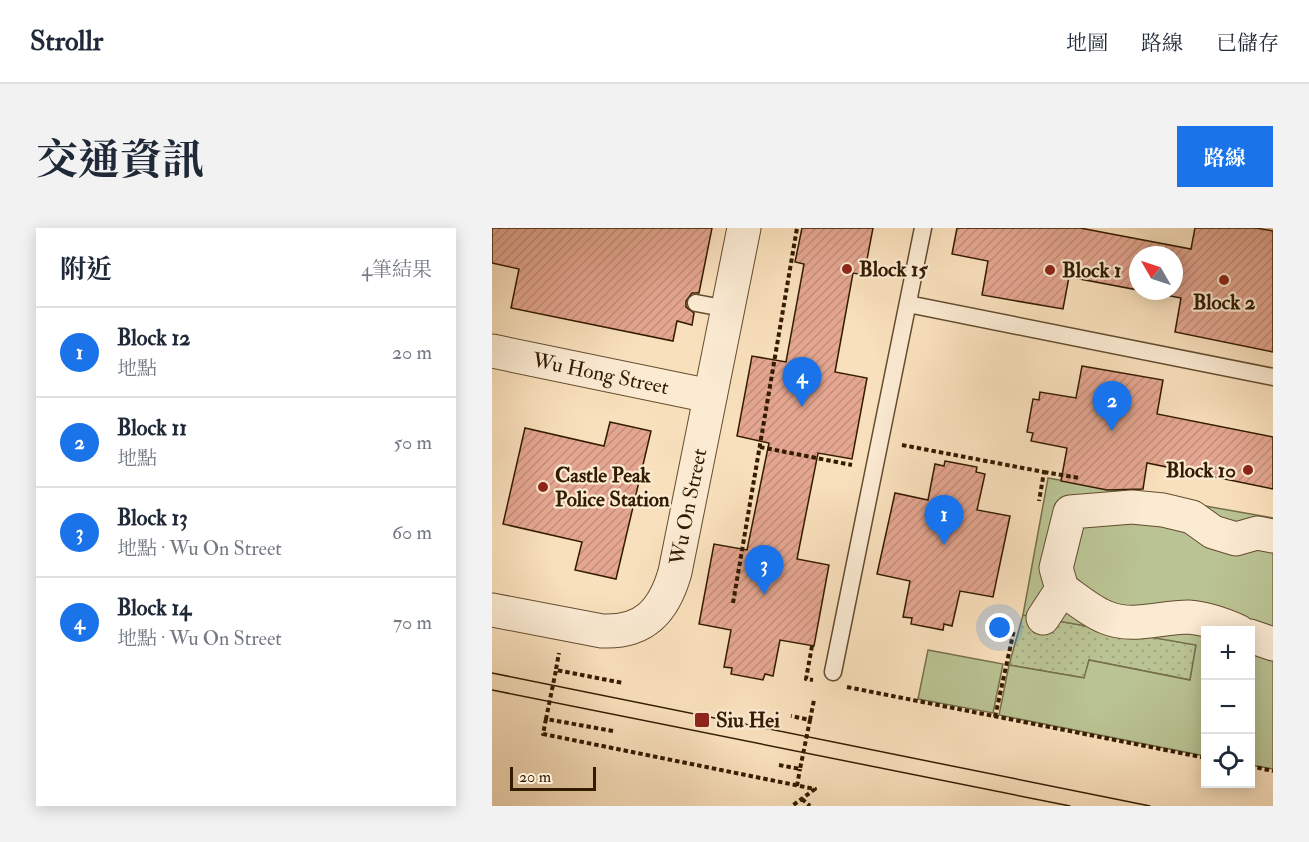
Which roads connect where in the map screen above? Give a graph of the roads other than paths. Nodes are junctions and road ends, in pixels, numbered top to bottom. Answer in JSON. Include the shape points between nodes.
{"nodes":[{"id":1,"x":744,"y":228,"type":"edge"},
{"id":2,"x":923,"y":228,"type":"edge"},
{"id":3,"x":696,"y":303,"type":"dead end"},
{"id":4,"x":908,"y":304,"type":"junction"},
{"id":5,"x":728,"y":309,"type":"junction"},
{"id":6,"x":492,"y":351,"type":"edge"},
{"id":7,"x":1273,"y":377,"type":"edge"},
{"id":8,"x":710,"y":396,"type":"junction"},
{"id":9,"x":1273,"y":536,"type":"edge"},
{"id":10,"x":1062,"y":589,"type":"junction"},
{"id":11,"x":492,"y":610,"type":"edge"},
{"id":12,"x":1029,"y":621,"type":"road end"},
{"id":13,"x":1225,"y":626,"type":"edge"},
{"id":14,"x":1255,"y":637,"type":"edge"},
{"id":15,"x":1273,"y":644,"type":"edge"},
{"id":16,"x":837,"y":679,"type":"road end"}],
"edges":[{"from":1,"to":5,"type":"street","name":"Wu On Street"},
{"from":2,"to":4,"type":"lane"},
{"from":3,"to":5,"type":"lane"},
{"from":4,"to":7,"type":"lane"},
{"from":4,"to":16,"type":"lane"},
{"from":5,"to":8,"type":"street","name":"Wu On Street"},
{"from":6,"to":8,"type":"street","name":"Wu Hong Street"},
{"from":8,"to":11,"type":"street","name":"Wu On Street","via":[[675,572],[668,595],[654,615],[617,632]]},
{"from":9,"to":10,"type":"street","via":[[1257,533],[1236,539],[1213,532],[1192,517],[1163,510],[1132,507],[1070,512],[1056,568]]},
{"from":10,"to":12,"type":"street"},
{"from":10,"to":13,"type":"street","via":[[1105,617],[1132,623],[1187,617]]},
{"from":14,"to":15,"type":"street"}]}
